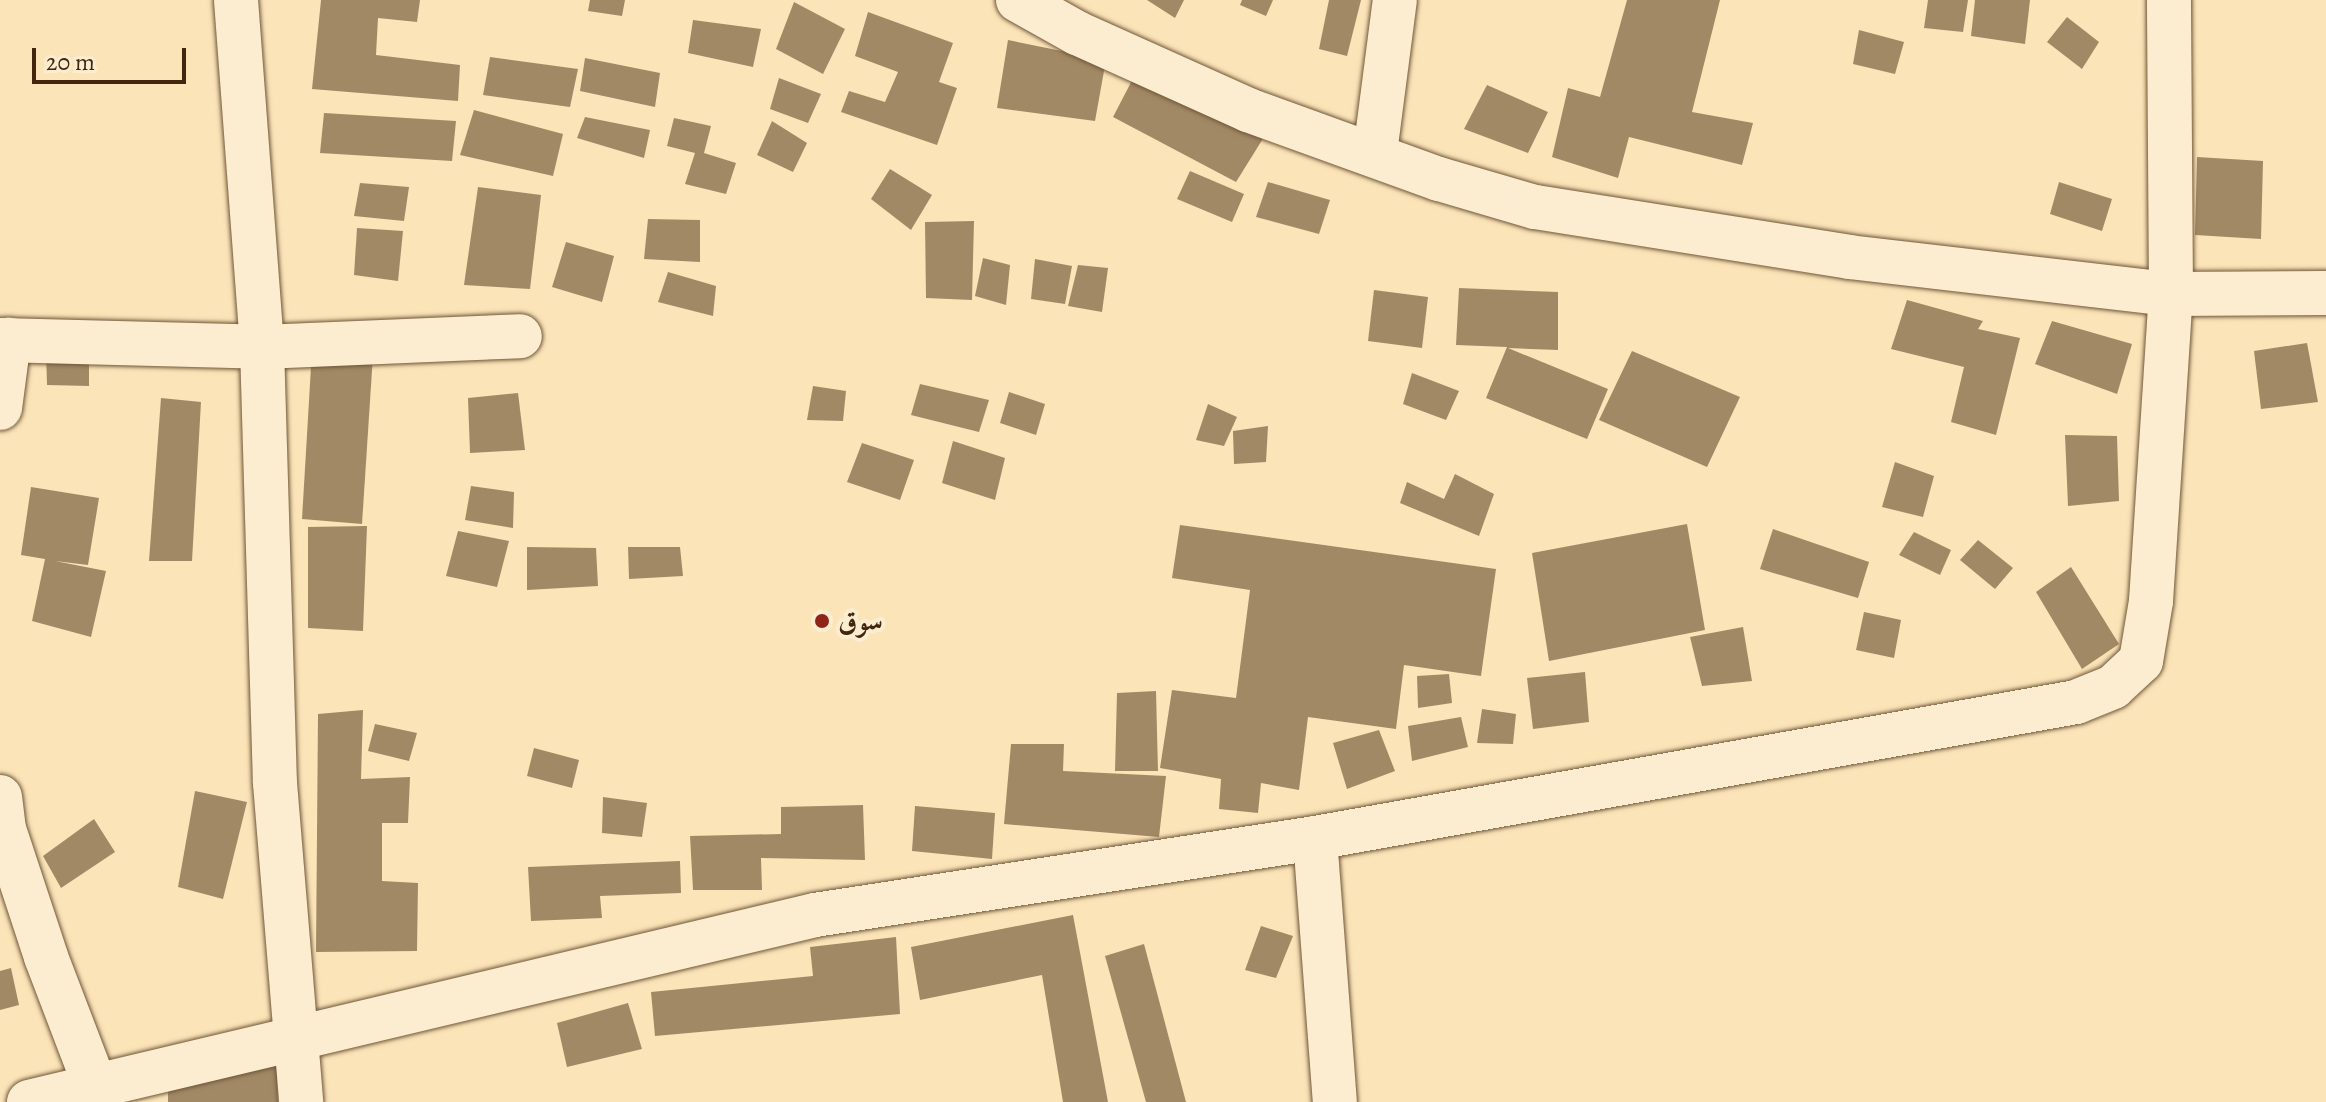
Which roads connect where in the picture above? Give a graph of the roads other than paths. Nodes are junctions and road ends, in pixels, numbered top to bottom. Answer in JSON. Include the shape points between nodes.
{"nodes":[{"id":1,"x":236,"y":0,"type":"edge"},
{"id":2,"x":1018,"y":0,"type":"edge"},
{"id":3,"x":1395,"y":0,"type":"edge"},
{"id":4,"x":2169,"y":0,"type":"edge"},
{"id":5,"x":1375,"y":153,"type":"junction"},
{"id":6,"x":2326,"y":293,"type":"edge"},
{"id":7,"x":2171,"y":294,"type":"junction"},
{"id":8,"x":520,"y":336,"type":"dead end"},
{"id":9,"x":5,"y":340,"type":"edge"},
{"id":10,"x":262,"y":347,"type":"junction"},
{"id":11,"x":0,"y":408,"type":"edge"},
{"id":12,"x":0,"y":797,"type":"edge"},
{"id":13,"x":1315,"y":838,"type":"junction"},
{"id":14,"x":295,"y":1036,"type":"junction"},
{"id":15,"x":96,"y":1088,"type":"junction"},
{"id":16,"x":29,"y":1102,"type":"edge"},
{"id":17,"x":301,"y":1102,"type":"edge"},
{"id":18,"x":1335,"y":1102,"type":"edge"}],
"edges":[{"from":1,"to":10,"type":"street"},
{"from":2,"to":5,"type":"street","via":[[1077,33],[1248,110]]},
{"from":3,"to":5,"type":"street"},
{"from":4,"to":7,"type":"street"},
{"from":5,"to":7,"type":"street","via":[[1439,179],[1535,207],[1849,257]]},
{"from":6,"to":7,"type":"street"},
{"from":7,"to":13,"type":"street","via":[[2151,601],[2141,661],[2113,687],[2076,702]]},
{"from":8,"to":10,"type":"street"},
{"from":9,"to":10,"type":"street"},
{"from":9,"to":11,"type":"street"},
{"from":10,"to":14,"type":"street","via":[[275,783]]},
{"from":12,"to":15,"type":"street","via":[[4,829],[46,957]]},
{"from":13,"to":14,"type":"street","via":[[815,915]]},
{"from":13,"to":18,"type":"street"},
{"from":14,"to":15,"type":"street"},
{"from":14,"to":17,"type":"street"},
{"from":15,"to":16,"type":"street"}]}
